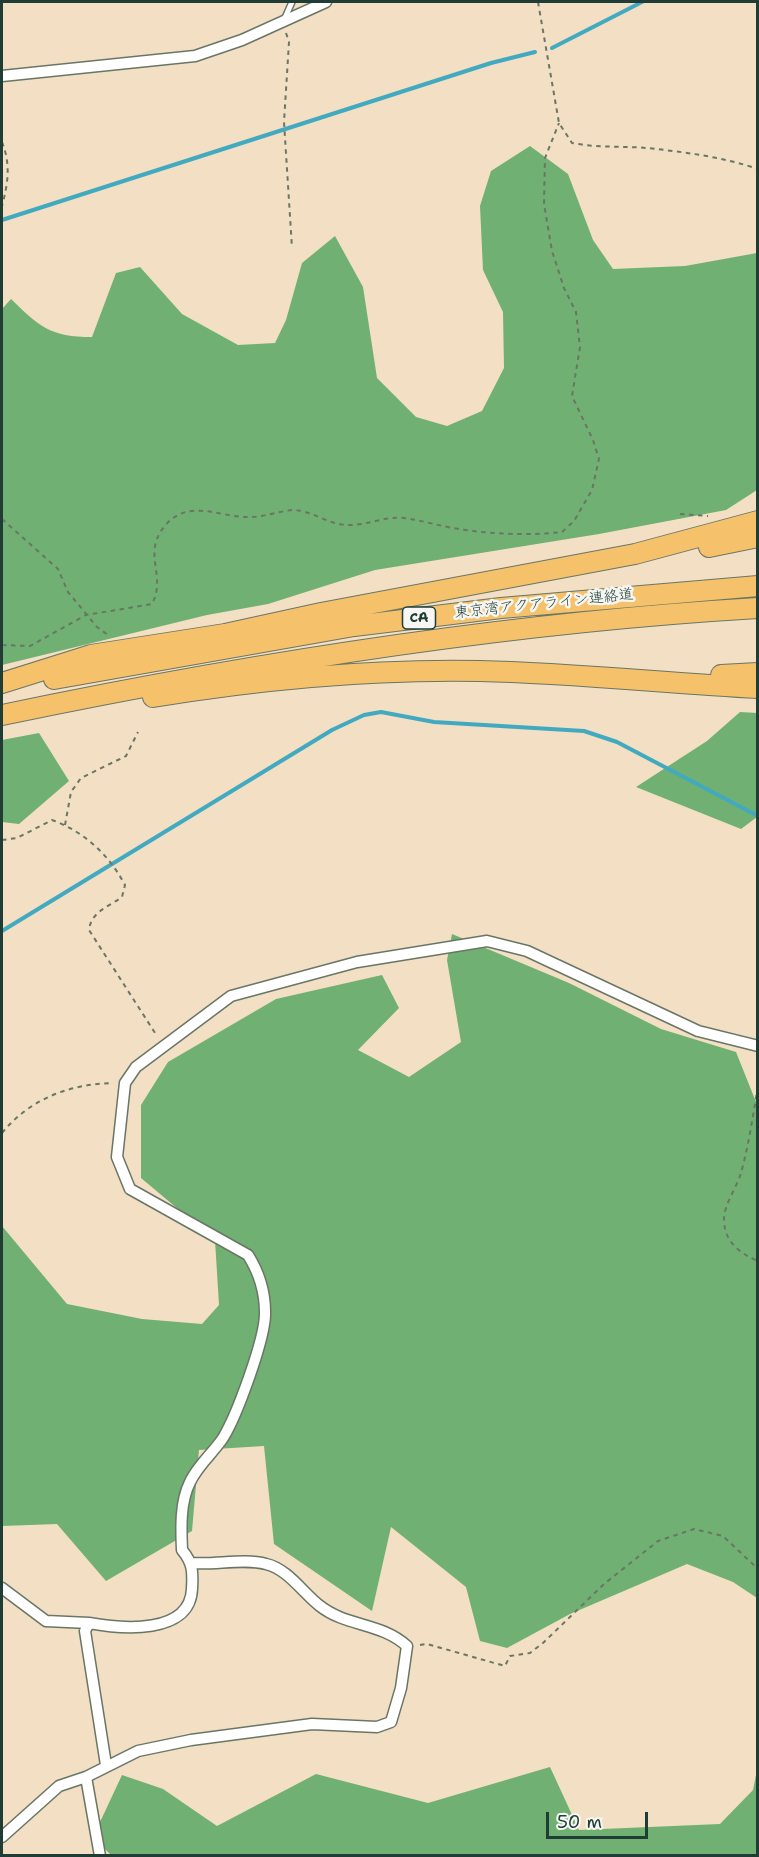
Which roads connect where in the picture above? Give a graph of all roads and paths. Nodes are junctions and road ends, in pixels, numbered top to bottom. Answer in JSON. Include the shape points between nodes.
{"nodes":[{"id":1,"x":292,"y":2,"type":"edge"},
{"id":2,"x":326,"y":2,"type":"edge"},
{"id":3,"x":538,"y":2,"type":"edge"},
{"id":4,"x":283,"y":21,"type":"junction"},
{"id":5,"x":2,"y":76,"type":"edge"},
{"id":6,"x":559,"y":123,"type":"junction"},
{"id":7,"x":2,"y":142,"type":"edge"},
{"id":8,"x":758,"y":170,"type":"edge"},
{"id":9,"x":2,"y":206,"type":"edge"},
{"id":10,"x":292,"y":248,"type":"dead end"},
{"id":11,"x":2,"y":519,"type":"edge"},
{"id":12,"x":758,"y":521,"type":"edge"},
{"id":13,"x":758,"y":537,"type":"edge"},
{"id":14,"x":635,"y":554,"type":"junction"},
{"id":15,"x":758,"y":586,"type":"edge"},
{"id":16,"x":758,"y":609,"type":"edge"},
{"id":17,"x":86,"y":615,"type":"junction"},
{"id":18,"x":113,"y":638,"type":"dead end"},
{"id":19,"x":2,"y":645,"type":"edge"},
{"id":20,"x":758,"y":673,"type":"edge"},
{"id":21,"x":634,"y":681,"type":"junction"},
{"id":22,"x":2,"y":683,"type":"edge"},
{"id":23,"x":758,"y":688,"type":"edge"},
{"id":24,"x":2,"y":690,"type":"edge"},
{"id":25,"x":2,"y":715,"type":"edge"},
{"id":26,"x":2,"y":723,"type":"edge"},
{"id":27,"x":138,"y":732,"type":"dead end"},
{"id":28,"x":65,"y":825,"type":"junction"},
{"id":29,"x":2,"y":840,"type":"edge"},
{"id":30,"x":163,"y":1046,"type":"junction"},
{"id":31,"x":758,"y":1046,"type":"edge"},
{"id":32,"x":125,"y":1083,"type":"junction"},
{"id":33,"x":758,"y":1086,"type":"edge"},
{"id":34,"x":2,"y":1133,"type":"edge"},
{"id":35,"x":758,"y":1261,"type":"edge"},
{"id":36,"x":192,"y":1563,"type":"junction"},
{"id":37,"x":758,"y":1569,"type":"edge"},
{"id":38,"x":2,"y":1588,"type":"edge"},
{"id":39,"x":89,"y":1623,"type":"junction"},
{"id":40,"x":406,"y":1646,"type":"junction"},
{"id":41,"x":106,"y":1765,"type":"junction"},
{"id":42,"x":86,"y":1777,"type":"junction"},
{"id":43,"x":2,"y":1837,"type":"edge"},
{"id":44,"x":100,"y":1856,"type":"edge"}],
"edges":[{"from":1,"to":4,"type":"lane"},
{"from":2,"to":4,"type":"street"},
{"from":3,"to":6,"type":"path"},
{"from":4,"to":5,"type":"street","via":[[222,49],[195,56]]},
{"from":4,"to":10,"type":"path","via":[[289,42],[284,122]]},
{"from":6,"to":8,"type":"path","via":[[572,143],[733,160]]},
{"from":6,"to":17,"type":"path","via":[[544,158],[544,204],[552,251],[576,312],[580,347],[572,396],[599,459],[592,490],[574,520],[562,532],[525,533],[454,528],[404,518],[349,525],[329,523],[295,510],[250,517],[198,509],[178,513],[155,540],[159,591],[152,604]]},
{"from":7,"to":9,"type":"path","via":[[9,175]]},
{"from":11,"to":17,"type":"path","via":[[58,569],[68,592]]},
{"from":12,"to":14,"type":"highway"},
{"from":13,"to":14,"type":"highway","via":[[678,553]]},
{"from":14,"to":22,"type":"highway","via":[[225,634],[91,655]]},
{"from":15,"to":24,"type":"highway","name":"東京湾アクアライン連絡道","number":"CA","via":[[512,607],[354,626]]},
{"from":16,"to":25,"type":"highway","name":"東京湾アクアライン連絡道","number":"CA","via":[[506,631],[370,648],[228,669]]},
{"from":17,"to":18,"type":"path"},
{"from":17,"to":19,"type":"path","via":[[30,646]]},
{"from":20,"to":21,"type":"highway"},
{"from":21,"to":23,"type":"highway"},
{"from":21,"to":26,"type":"highway","via":[[480,671],[330,673],[235,684]]},
{"from":27,"to":28,"type":"path","via":[[126,756],[81,778],[71,792]]},
{"from":28,"to":29,"type":"path","via":[[52,820],[17,838]]},
{"from":28,"to":30,"type":"path","via":[[94,844],[125,885],[122,897],[97,912],[89,930]]},
{"from":30,"to":31,"type":"street","via":[[231,996],[357,962],[487,941],[527,951],[698,1031]]},
{"from":30,"to":32,"type":"street","via":[[136,1067]]},
{"from":32,"to":34,"type":"path","via":[[72,1088],[35,1103],[19,1113]]},
{"from":32,"to":36,"type":"street","via":[[117,1157],[130,1189],[248,1255],[257,1270],[265,1312],[255,1358],[237,1409],[223,1438],[189,1483],[184,1500],[182,1550]]},
{"from":33,"to":35,"type":"path","via":[[740,1176],[723,1219],[728,1241]]},
{"from":36,"to":39,"type":"street","via":[[192,1600],[185,1611],[164,1622],[136,1628]]},
{"from":36,"to":40,"type":"street","via":[[266,1563],[293,1580],[321,1606],[343,1619],[385,1630]]},
{"from":37,"to":40,"type":"path","via":[[723,1536],[694,1529],[658,1541],[604,1584],[543,1643],[530,1653],[510,1656],[505,1666],[428,1644]]},
{"from":38,"to":39,"type":"street","via":[[46,1621]]},
{"from":39,"to":41,"type":"street","via":[[85,1631]]},
{"from":40,"to":41,"type":"street","via":[[396,1713],[386,1726],[312,1724],[191,1740],[138,1751]]},
{"from":41,"to":42,"type":"street"},
{"from":42,"to":43,"type":"street","via":[[59,1786]]},
{"from":42,"to":44,"type":"street"}]}
